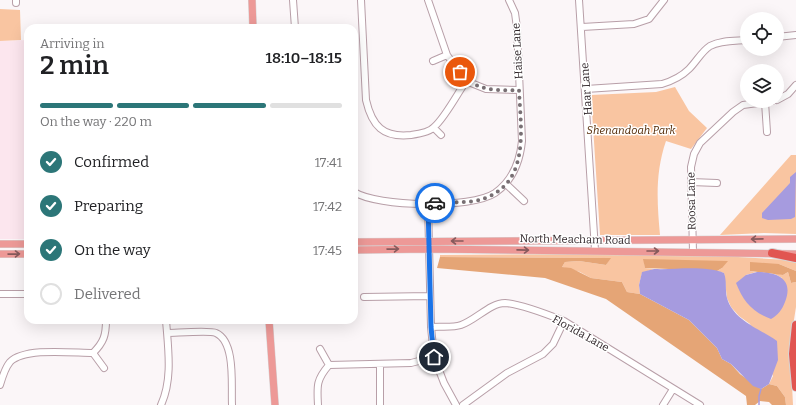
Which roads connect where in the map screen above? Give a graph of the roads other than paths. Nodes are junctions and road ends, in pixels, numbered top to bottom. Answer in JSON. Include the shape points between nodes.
{"nodes":[{"id":1,"x":252,"y":0,"type":"edge"},
{"id":2,"x":293,"y":0,"type":"edge"},
{"id":3,"x":361,"y":0,"type":"edge"},
{"id":4,"x":428,"y":0,"type":"edge"},
{"id":5,"x":509,"y":0,"type":"edge"},
{"id":6,"x":580,"y":0,"type":"edge"},
{"id":7,"x":664,"y":0,"type":"edge"},
{"id":8,"x":253,"y":24,"type":"edge"},
{"id":9,"x":295,"y":24,"type":"edge"},
{"id":10,"x":582,"y":27,"type":"junction"},
{"id":11,"x":796,"y":35,"type":"edge"},
{"id":12,"x":784,"y":36,"type":"edge"},
{"id":13,"x":740,"y":41,"type":"edge"},
{"id":14,"x":447,"y":55,"type":"junction"},
{"id":15,"x":433,"y":61,"type":"dead end"},
{"id":16,"x":466,"y":81,"type":"junction"},
{"id":17,"x":796,"y":85,"type":"edge"},
{"id":18,"x":586,"y":89,"type":"junction"},
{"id":19,"x":519,"y":90,"type":"junction"},
{"id":20,"x":784,"y":96,"type":"edge"},
{"id":21,"x":740,"y":107,"type":"edge"},
{"id":22,"x":765,"y":108,"type":"edge"},
{"id":23,"x":434,"y":128,"type":"junction"},
{"id":24,"x":767,"y":132,"type":"dead end"},
{"id":25,"x":441,"y":135,"type":"dead end"},
{"id":26,"x":691,"y":182,"type":"junction"},
{"id":27,"x":717,"y":183,"type":"dead end"},
{"id":28,"x":506,"y":184,"type":"junction"},
{"id":29,"x":358,"y":193,"type":"edge"},
{"id":30,"x":524,"y":201,"type":"dead end"},
{"id":31,"x":428,"y":204,"type":"junction"},
{"id":32,"x":796,"y":239,"type":"edge"},
{"id":33,"x":692,"y":240,"type":"junction"},
{"id":34,"x":595,"y":241,"type":"junction"},
{"id":35,"x":358,"y":242,"type":"edge"},
{"id":36,"x":0,"y":244,"type":"edge"},
{"id":37,"x":24,"y":244,"type":"edge"},
{"id":38,"x":429,"y":245,"type":"junction"},
{"id":39,"x":358,"y":250,"type":"edge"},
{"id":40,"x":595,"y":250,"type":"junction"},
{"id":41,"x":693,"y":252,"type":"junction"},
{"id":42,"x":0,"y":254,"type":"edge"},
{"id":43,"x":24,"y":254,"type":"edge"},
{"id":44,"x":772,"y":254,"type":"junction"},
{"id":45,"x":796,"y":254,"type":"edge"},
{"id":46,"x":796,"y":258,"type":"edge"},
{"id":47,"x":0,"y":294,"type":"edge"},
{"id":48,"x":24,"y":294,"type":"edge"},
{"id":49,"x":430,"y":296,"type":"junction"},
{"id":50,"x":364,"y":298,"type":"dead end"},
{"id":51,"x":564,"y":320,"type":"junction"},
{"id":52,"x":106,"y":324,"type":"edge"},
{"id":53,"x":166,"y":324,"type":"edge"},
{"id":54,"x":269,"y":324,"type":"edge"},
{"id":55,"x":796,"y":325,"type":"edge"},
{"id":56,"x":431,"y":327,"type":"junction"},
{"id":57,"x":167,"y":334,"type":"junction"},
{"id":58,"x":320,"y":348,"type":"dead end"},
{"id":59,"x":93,"y":353,"type":"junction"},
{"id":60,"x":434,"y":357,"type":"junction"},
{"id":61,"x":329,"y":365,"type":"junction"},
{"id":62,"x":380,"y":365,"type":"junction"},
{"id":63,"x":104,"y":368,"type":"dead end"},
{"id":64,"x":0,"y":385,"type":"edge"},
{"id":65,"x":796,"y":387,"type":"edge"},
{"id":66,"x":673,"y":389,"type":"junction"},
{"id":67,"x":161,"y":405,"type":"edge"},
{"id":68,"x":232,"y":405,"type":"edge"},
{"id":69,"x":275,"y":405,"type":"edge"},
{"id":70,"x":318,"y":405,"type":"edge"},
{"id":71,"x":380,"y":405,"type":"edge"},
{"id":72,"x":456,"y":405,"type":"edge"},
{"id":73,"x":463,"y":405,"type":"edge"},
{"id":74,"x":663,"y":405,"type":"edge"},
{"id":75,"x":700,"y":405,"type":"edge"}],
"edges":[{"from":1,"to":8,"type":"main road"},
{"from":2,"to":9,"type":"street"},
{"from":3,"to":23,"type":"street","via":[[366,100],[369,113],[386,134],[417,134]]},
{"from":4,"to":14,"type":"street"},
{"from":5,"to":19,"type":"street","name":"Haise Lane","via":[[515,13],[517,28]]},
{"from":6,"to":10,"type":"street","name":"Haar Lane"},
{"from":7,"to":10,"type":"street","via":[[649,19],[634,24]]},
{"from":10,"to":18,"type":"street","name":"Haar Lane"},
{"from":11,"to":12,"type":"street"},
{"from":13,"to":18,"type":"street","via":[[712,45],[703,51],[689,69],[673,81],[652,86]]},
{"from":14,"to":15,"type":"street"},
{"from":14,"to":16,"type":"street"},
{"from":16,"to":19,"type":"street","via":[[486,89]]},
{"from":16,"to":23,"type":"street"},
{"from":17,"to":20,"type":"street"},
{"from":18,"to":34,"type":"street","name":"Haar Lane"},
{"from":19,"to":28,"type":"street","name":"Haise Lane","via":[[521,154]]},
{"from":21,"to":26,"type":"street","name":"Roosa Lane","via":[[700,143],[691,167]]},
{"from":22,"to":24,"type":"street"},
{"from":23,"to":25,"type":"street"},
{"from":26,"to":27,"type":"street"},
{"from":26,"to":33,"type":"street","name":"Roosa Lane"},
{"from":28,"to":30,"type":"street"},
{"from":28,"to":31,"type":"street","name":"Haise Lane","via":[[494,194],[475,200]]},
{"from":29,"to":31,"type":"street","name":"Haise Lane","via":[[386,202]]},
{"from":31,"to":38,"type":"street"},
{"from":32,"to":33,"type":"main road","name":"North Meacham Road","one_way":true},
{"from":33,"to":34,"type":"main road","name":"North Meacham Road"},
{"from":33,"to":41,"type":"street","name":"Roosa Lane"},
{"from":34,"to":38,"type":"main road","name":"North Meacham Road","one_way":true},
{"from":34,"to":40,"type":"street","name":"Haar Lane"},
{"from":35,"to":38,"type":"main road","name":"North Meacham Road"},
{"from":36,"to":37,"type":"main road"},
{"from":39,"to":38,"type":"main road","name":"North Meacham Road","one_way":true},
{"from":38,"to":40,"type":"main road","name":"North Meacham Road","one_way":true},
{"from":38,"to":49,"type":"street"},
{"from":40,"to":41,"type":"main road","name":"North Meacham Road","one_way":true},
{"from":41,"to":44,"type":"main road","name":"North Meacham Road"},
{"from":42,"to":43,"type":"main road","one_way":true},
{"from":44,"to":45,"type":"main road","name":"North Meacham Road"},
{"from":44,"to":46,"type":"highway"},
{"from":47,"to":48,"type":"street"},
{"from":49,"to":50,"type":"street"},
{"from":49,"to":56,"type":"street"},
{"from":51,"to":56,"type":"street","name":"Florida Lane","via":[[505,303],[494,306],[477,318],[460,325]]},
{"from":51,"to":66,"type":"street","name":"Florida Lane"},
{"from":51,"to":73,"type":"street","via":[[553,344],[543,354],[507,373]]},
{"from":52,"to":59,"type":"street","via":[[102,344]]},
{"from":53,"to":57,"type":"street"},
{"from":54,"to":69,"type":"main road"},
{"from":55,"to":65,"type":"highway","via":[[793,354]]},
{"from":56,"to":60,"type":"street"},
{"from":57,"to":67,"type":"street","via":[[169,378],[167,392]]},
{"from":57,"to":68,"type":"street","via":[[216,333],[223,339],[229,348]]},
{"from":58,"to":61,"type":"street"},
{"from":59,"to":63,"type":"street"},
{"from":59,"to":64,"type":"street","via":[[34,353],[21,356],[10,362]]},
{"from":60,"to":62,"type":"street","via":[[410,363]]},
{"from":60,"to":72,"type":"street"},
{"from":61,"to":62,"type":"street"},
{"from":61,"to":70,"type":"street","via":[[320,375],[317,385]]},
{"from":62,"to":71,"type":"street"},
{"from":66,"to":74,"type":"street"},
{"from":66,"to":75,"type":"street","name":"Florida Lane"}]}
